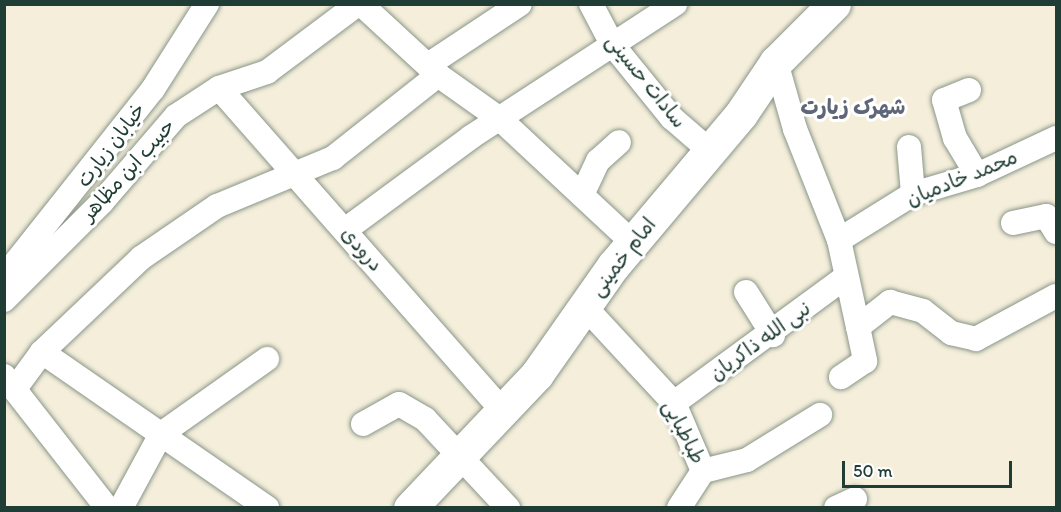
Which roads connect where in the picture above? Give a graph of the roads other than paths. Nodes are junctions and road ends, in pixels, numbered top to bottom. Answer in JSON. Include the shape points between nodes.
{"nodes":[{"id":1,"x":207,"y":4,"type":"edge"},
{"id":2,"x":520,"y":4,"type":"edge"},
{"id":3,"x":591,"y":4,"type":"edge"},
{"id":4,"x":675,"y":4,"type":"edge"},
{"id":5,"x":834,"y":4,"type":"edge"},
{"id":6,"x":349,"y":7,"type":"edge"},
{"id":7,"x":612,"y":44,"type":"junction"},
{"id":8,"x":776,"y":63,"type":"junction"},
{"id":9,"x":433,"y":70,"type":"junction"},
{"id":10,"x":219,"y":88,"type":"junction"},
{"id":11,"x":969,"y":90,"type":"dead end"},
{"id":12,"x":500,"y":119,"type":"junction"},
{"id":13,"x":1056,"y":138,"type":"edge"},
{"id":14,"x":619,"y":142,"type":"dead end"},
{"id":15,"x":909,"y":147,"type":"dead end"},
{"id":16,"x":710,"y":151,"type":"junction"},
{"id":17,"x":977,"y":175,"type":"junction"},
{"id":18,"x":297,"y":176,"type":"junction"},
{"id":19,"x":913,"y":194,"type":"junction"},
{"id":20,"x":582,"y":195,"type":"junction"},
{"id":21,"x":1013,"y":223,"type":"dead end"},
{"id":22,"x":345,"y":230,"type":"junction"},
{"id":23,"x":1056,"y":232,"type":"edge"},
{"id":24,"x":840,"y":240,"type":"junction"},
{"id":25,"x":633,"y":243,"type":"junction"},
{"id":26,"x":4,"y":277,"type":"edge"},
{"id":27,"x":844,"y":278,"type":"junction"},
{"id":28,"x":746,"y":292,"type":"dead end"},
{"id":29,"x":1056,"y":296,"type":"edge"},
{"id":30,"x":4,"y":300,"type":"edge"},
{"id":31,"x":585,"y":307,"type":"junction"},
{"id":32,"x":858,"y":327,"type":"junction"},
{"id":33,"x":773,"y":335,"type":"junction"},
{"id":34,"x":42,"y":352,"type":"junction"},
{"id":35,"x":267,"y":359,"type":"dead end"},
{"id":36,"x":841,"y":377,"type":"dead end"},
{"id":37,"x":10,"y":381,"type":"edge"},
{"id":38,"x":674,"y":403,"type":"junction"},
{"id":39,"x":504,"y":411,"type":"junction"},
{"id":40,"x":820,"y":416,"type":"dead end"},
{"id":41,"x":363,"y":424,"type":"dead end"},
{"id":42,"x":161,"y":435,"type":"junction"},
{"id":43,"x":462,"y":455,"type":"junction"},
{"id":44,"x":704,"y":471,"type":"junction"},
{"id":45,"x":107,"y":507,"type":"edge"},
{"id":46,"x":121,"y":507,"type":"edge"},
{"id":47,"x":267,"y":507,"type":"edge"},
{"id":48,"x":410,"y":507,"type":"edge"},
{"id":49,"x":508,"y":507,"type":"edge"},
{"id":50,"x":679,"y":507,"type":"edge"}],
"edges":[{"from":1,"to":26,"type":"street","name":"خیابان زیارت","via":[[153,89]]},
{"from":2,"to":9,"type":"street"},
{"from":3,"to":7,"type":"street","name":"سادات حسینی"},
{"from":4,"to":7,"type":"street"},
{"from":5,"to":8,"type":"street","name":"امام خمینی"},
{"from":6,"to":9,"type":"street"},
{"from":6,"to":10,"type":"street","name":"حبیب ابن مظاهر","via":[[267,72]]},
{"from":7,"to":12,"type":"street"},
{"from":7,"to":16,"type":"street","name":"سادات حسینی","via":[[672,118]]},
{"from":8,"to":16,"type":"street","name":"امام خمینی"},
{"from":8,"to":24,"type":"street","via":[[795,129]]},
{"from":9,"to":12,"type":"street"},
{"from":9,"to":18,"type":"street","via":[[333,158]]},
{"from":10,"to":18,"type":"street","name":"درودی"},
{"from":10,"to":30,"type":"street","name":"حبیب ابن مظاهر","via":[[176,116],[102,202]]},
{"from":11,"to":17,"type":"street","via":[[944,100],[955,138]]},
{"from":12,"to":20,"type":"street"},
{"from":12,"to":22,"type":"street"},
{"from":13,"to":17,"type":"street","name":"محمد خادمیان"},
{"from":14,"to":20,"type":"street","via":[[598,161]]},
{"from":15,"to":19,"type":"street"},
{"from":16,"to":25,"type":"street","name":"امام خمینی"},
{"from":17,"to":19,"type":"street","name":"محمد خادمیان"},
{"from":18,"to":22,"type":"street","name":"درودی"},
{"from":18,"to":34,"type":"street","via":[[217,206],[150,251]]},
{"from":19,"to":24,"type":"street","name":"محمد خادمیان"},
{"from":20,"to":25,"type":"street"},
{"from":21,"to":23,"type":"street","via":[[1046,216]]},
{"from":22,"to":39,"type":"street","name":"درودی"},
{"from":24,"to":27,"type":"street"},
{"from":25,"to":31,"type":"street","name":"امام خمینی"},
{"from":27,"to":32,"type":"street"},
{"from":27,"to":33,"type":"street","name":"نبی الله ذاکریان"},
{"from":28,"to":33,"type":"street"},
{"from":29,"to":32,"type":"street","via":[[976,339],[951,333],[923,311],[890,302]]},
{"from":31,"to":38,"type":"street","name":"طباطبایی"},
{"from":31,"to":39,"type":"street","name":"امام خمینی","via":[[537,374]]},
{"from":32,"to":36,"type":"street","via":[[865,362]]},
{"from":33,"to":38,"type":"street","name":"نبی الله ذاکریان"},
{"from":34,"to":37,"type":"street"},
{"from":34,"to":42,"type":"street"},
{"from":35,"to":42,"type":"street"},
{"from":37,"to":45,"type":"street"},
{"from":38,"to":44,"type":"street","name":"طباطبایی"},
{"from":39,"to":43,"type":"street","name":"امام خمینی"},
{"from":40,"to":44,"type":"street","via":[[747,460]]},
{"from":41,"to":43,"type":"street","via":[[399,404],[425,419]]},
{"from":42,"to":46,"type":"street"},
{"from":42,"to":47,"type":"street"},
{"from":43,"to":48,"type":"street","name":"امام خمینی"},
{"from":43,"to":49,"type":"street"},
{"from":44,"to":50,"type":"street","name":"طباطبایی"}]}
